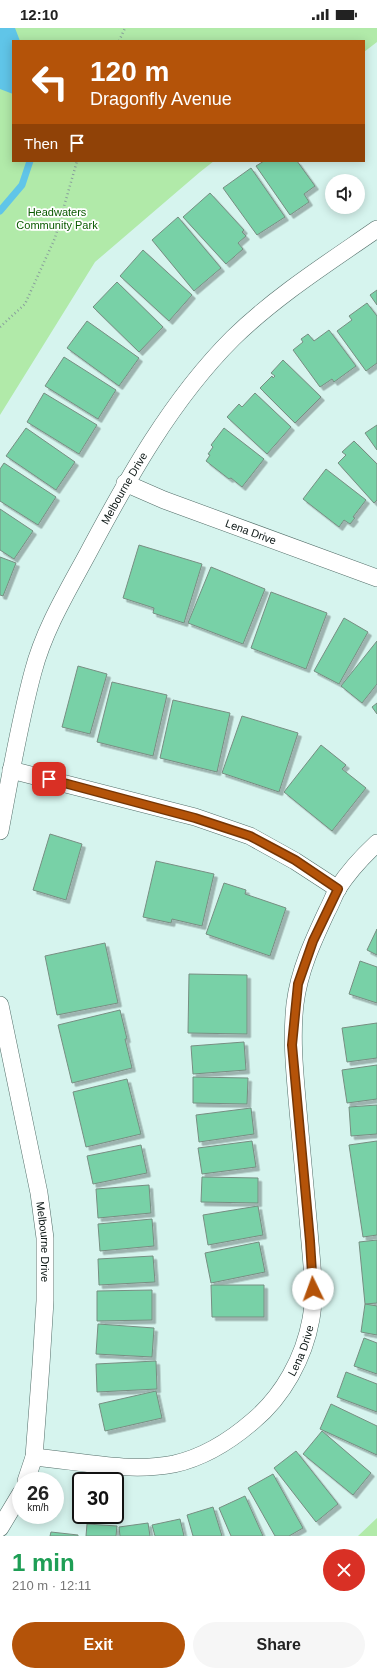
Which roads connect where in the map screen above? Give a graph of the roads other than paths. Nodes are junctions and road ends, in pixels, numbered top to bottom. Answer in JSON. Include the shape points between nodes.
{"nodes":[{"id":1,"x":377,"y":228,"type":"edge"},
{"id":2,"x":125,"y":483,"type":"junction"},
{"id":3,"x":377,"y":578,"type":"edge"},
{"id":4,"x":11,"y":770,"type":"junction"},
{"id":5,"x":0,"y":831,"type":"edge"},
{"id":6,"x":377,"y":843,"type":"edge"},
{"id":7,"x":338,"y":889,"type":"junction"},
{"id":8,"x":0,"y":1005,"type":"edge"},
{"id":9,"x":34,"y":1457,"type":"junction"},
{"id":10,"x":29,"y":1472,"type":"edge"},
{"id":11,"x":12,"y":1508,"type":"edge"},
{"id":12,"x":0,"y":1528,"type":"edge"}],
"edges":[{"from":1,"to":2,"type":"street","name":"Melbourne Drive","via":[[276,301],[234,337],[185,393]]},
{"from":2,"to":3,"type":"street","name":"Lena Drive","via":[[164,500]]},
{"from":2,"to":4,"type":"street","name":"Melbourne Drive","via":[[55,613],[33,671]]},
{"from":4,"to":5,"type":"street","name":"Melbourne Drive"},
{"from":4,"to":7,"type":"street","via":[[195,818],[250,836],[295,860]]},
{"from":6,"to":7,"type":"street","name":"Lena Drive"},
{"from":7,"to":9,"type":"street","name":"Lena Drive","via":[[313,941],[298,984],[295,1006],[292,1045],[313,1289],[311,1319],[294,1370],[279,1394],[260,1415],[234,1436],[199,1456],[175,1464],[151,1467],[106,1466]]},
{"from":8,"to":9,"type":"street","name":"Melbourne Drive","via":[[39,1193],[45,1238],[45,1301]]},
{"from":9,"to":10,"type":"street","name":"Melbourne Drive"},
{"from":11,"to":12,"type":"street"}]}
